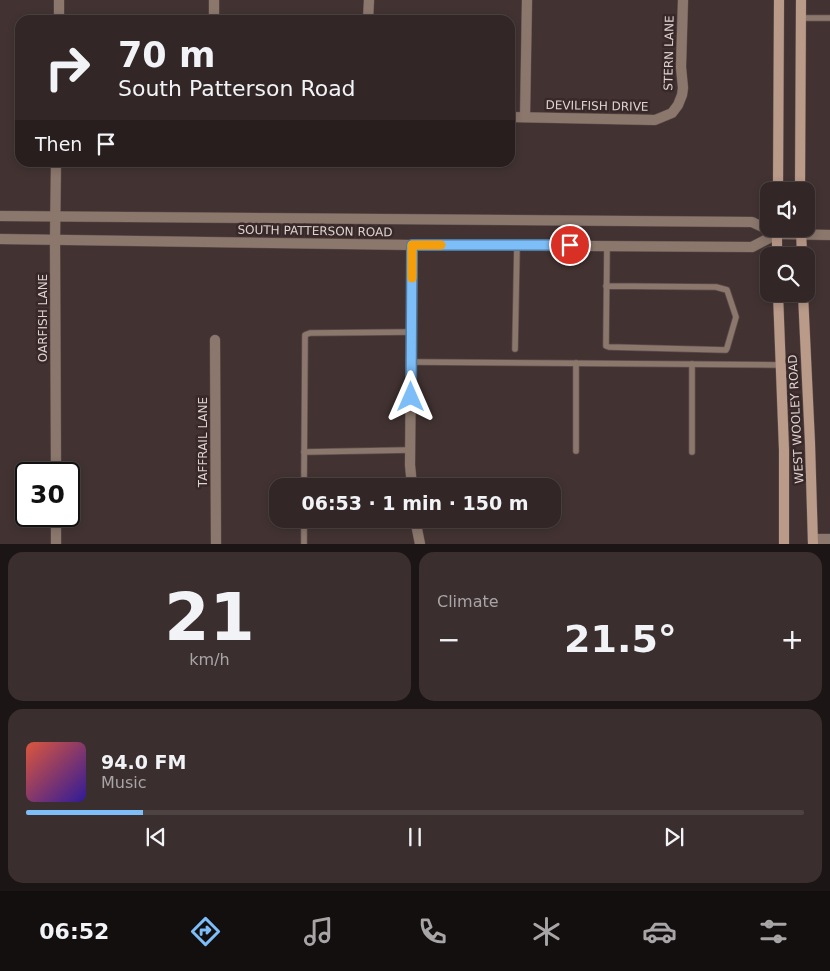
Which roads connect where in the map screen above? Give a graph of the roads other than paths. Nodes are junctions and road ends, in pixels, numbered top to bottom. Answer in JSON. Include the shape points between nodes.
{"nodes":[{"id":1,"x":59,"y":0,"type":"edge"},
{"id":2,"x":214,"y":0,"type":"edge"},
{"id":3,"x":368,"y":0,"type":"edge"},
{"id":4,"x":527,"y":0,"type":"edge"},
{"id":5,"x":683,"y":0,"type":"edge"},
{"id":6,"x":779,"y":0,"type":"edge"},
{"id":7,"x":801,"y":0,"type":"edge"},
{"id":8,"x":59,"y":15,"type":"edge"},
{"id":9,"x":214,"y":15,"type":"edge"},
{"id":10,"x":368,"y":15,"type":"edge"},
{"id":11,"x":801,"y":18,"type":"junction"},
{"id":12,"x":830,"y":18,"type":"edge"},
{"id":13,"x":678,"y":105,"type":"joint"},
{"id":14,"x":515,"y":117,"type":"edge"},
{"id":15,"x":525,"y":117,"type":"junction"},
{"id":16,"x":56,"y":167,"type":"edge"},
{"id":17,"x":778,"y":182,"type":"edge"},
{"id":18,"x":800,"y":182,"type":"edge"},
{"id":19,"x":0,"y":216,"type":"edge"},
{"id":20,"x":55,"y":216,"type":"junction"},
{"id":21,"x":760,"y":225,"type":"edge"},
{"id":22,"x":815,"y":233,"type":"edge"},
{"id":23,"x":830,"y":235,"type":"edge"},
{"id":24,"x":768,"y":237,"type":"edge"},
{"id":25,"x":0,"y":239,"type":"edge"},
{"id":26,"x":55,"y":240,"type":"junction"},
{"id":27,"x":412,"y":245,"type":"junction"},
{"id":28,"x":516,"y":245,"type":"junction"},
{"id":29,"x":606,"y":245,"type":"junction"},
{"id":30,"x":606,"y":286,"type":"junction"},
{"id":31,"x":778,"y":302,"type":"edge"},
{"id":32,"x":803,"y":302,"type":"edge"},
{"id":33,"x":412,"y":332,"type":"junction"},
{"id":34,"x":215,"y":340,"type":"dead end"},
{"id":35,"x":515,"y":349,"type":"dead end"},
{"id":36,"x":411,"y":362,"type":"junction"},
{"id":37,"x":576,"y":363,"type":"junction"},
{"id":38,"x":692,"y":364,"type":"junction"},
{"id":39,"x":780,"y":365,"type":"junction"},
{"id":40,"x":411,"y":450,"type":"junction"},
{"id":41,"x":576,"y":451,"type":"dead end"},
{"id":42,"x":304,"y":452,"type":"junction"},
{"id":43,"x":692,"y":452,"type":"dead end"},
{"id":44,"x":56,"y":462,"type":"edge"},
{"id":45,"x":304,"y":478,"type":"edge"},
{"id":46,"x":412,"y":478,"type":"edge"},
{"id":47,"x":56,"y":527,"type":"edge"},
{"id":48,"x":304,"y":528,"type":"edge"},
{"id":49,"x":416,"y":528,"type":"edge"},
{"id":50,"x":830,"y":539,"type":"edge"},
{"id":51,"x":813,"y":541,"type":"edge"},
{"id":52,"x":56,"y":544,"type":"edge"},
{"id":53,"x":216,"y":544,"type":"edge"},
{"id":54,"x":304,"y":544,"type":"edge"},
{"id":55,"x":420,"y":544,"type":"edge"},
{"id":56,"x":784,"y":544,"type":"edge"}],
"edges":[{"from":1,"to":8,"type":"street"},
{"from":2,"to":9,"type":"street"},
{"from":3,"to":10,"type":"street"},
{"from":4,"to":15,"type":"street"},
{"from":5,"to":13,"type":"street","name":"STERN LANE","via":[[683,88]]},
{"from":6,"to":17,"type":"main road"},
{"from":7,"to":11,"type":"main road"},
{"from":11,"to":12,"type":"lane"},
{"from":11,"to":18,"type":"main road"},
{"from":13,"to":15,"type":"street","name":"DEVILFISH DRIVE","via":[[668,116],[655,120]]},
{"from":14,"to":15,"type":"street","name":"DEVILFISH DRIVE"},
{"from":16,"to":20,"type":"street","name":"OARFISH LANE"},
{"from":19,"to":20,"type":"street","name":"SOUTH PATTERSON ROAD"},
{"from":20,"to":21,"type":"street","name":"SOUTH PATTERSON ROAD","via":[[752,222]]},
{"from":20,"to":26,"type":"street","name":"OARFISH LANE"},
{"from":22,"to":23,"type":"street","name":"SOUTH PATTERSON ROAD"},
{"from":24,"to":29,"type":"street","name":"SOUTH PATTERSON ROAD","via":[[752,247]]},
{"from":25,"to":26,"type":"street","name":"SOUTH PATTERSON ROAD"},
{"from":26,"to":27,"type":"street","name":"SOUTH PATTERSON ROAD"},
{"from":26,"to":44,"type":"street","name":"OARFISH LANE"},
{"from":27,"to":28,"type":"street","name":"SOUTH PATTERSON ROAD"},
{"from":27,"to":33,"type":"street"},
{"from":28,"to":29,"type":"street","name":"SOUTH PATTERSON ROAD"},
{"from":28,"to":35,"type":"lane"},
{"from":29,"to":30,"type":"lane"},
{"from":30,"to":30,"type":"lane","via":[[606,346],[726,350],[736,317],[727,290],[716,287]]},
{"from":31,"to":39,"type":"main road","name":"WEST WOOLEY ROAD"},
{"from":32,"to":51,"type":"main road","name":"WEST WOOLEY ROAD"},
{"from":33,"to":36,"type":"street"},
{"from":33,"to":42,"type":"lane","via":[[305,335]]},
{"from":34,"to":53,"type":"street","name":"TAFFRAIL LANE"},
{"from":36,"to":37,"type":"lane"},
{"from":36,"to":40,"type":"street"},
{"from":37,"to":38,"type":"lane"},
{"from":37,"to":41,"type":"lane"},
{"from":38,"to":39,"type":"lane"},
{"from":38,"to":43,"type":"lane"},
{"from":39,"to":56,"type":"main road","name":"WEST WOOLEY ROAD"},
{"from":40,"to":42,"type":"lane"},
{"from":40,"to":46,"type":"street"},
{"from":42,"to":45,"type":"lane"},
{"from":47,"to":52,"type":"street"},
{"from":48,"to":54,"type":"lane"},
{"from":49,"to":55,"type":"street"},
{"from":50,"to":51,"type":"street"}]}
